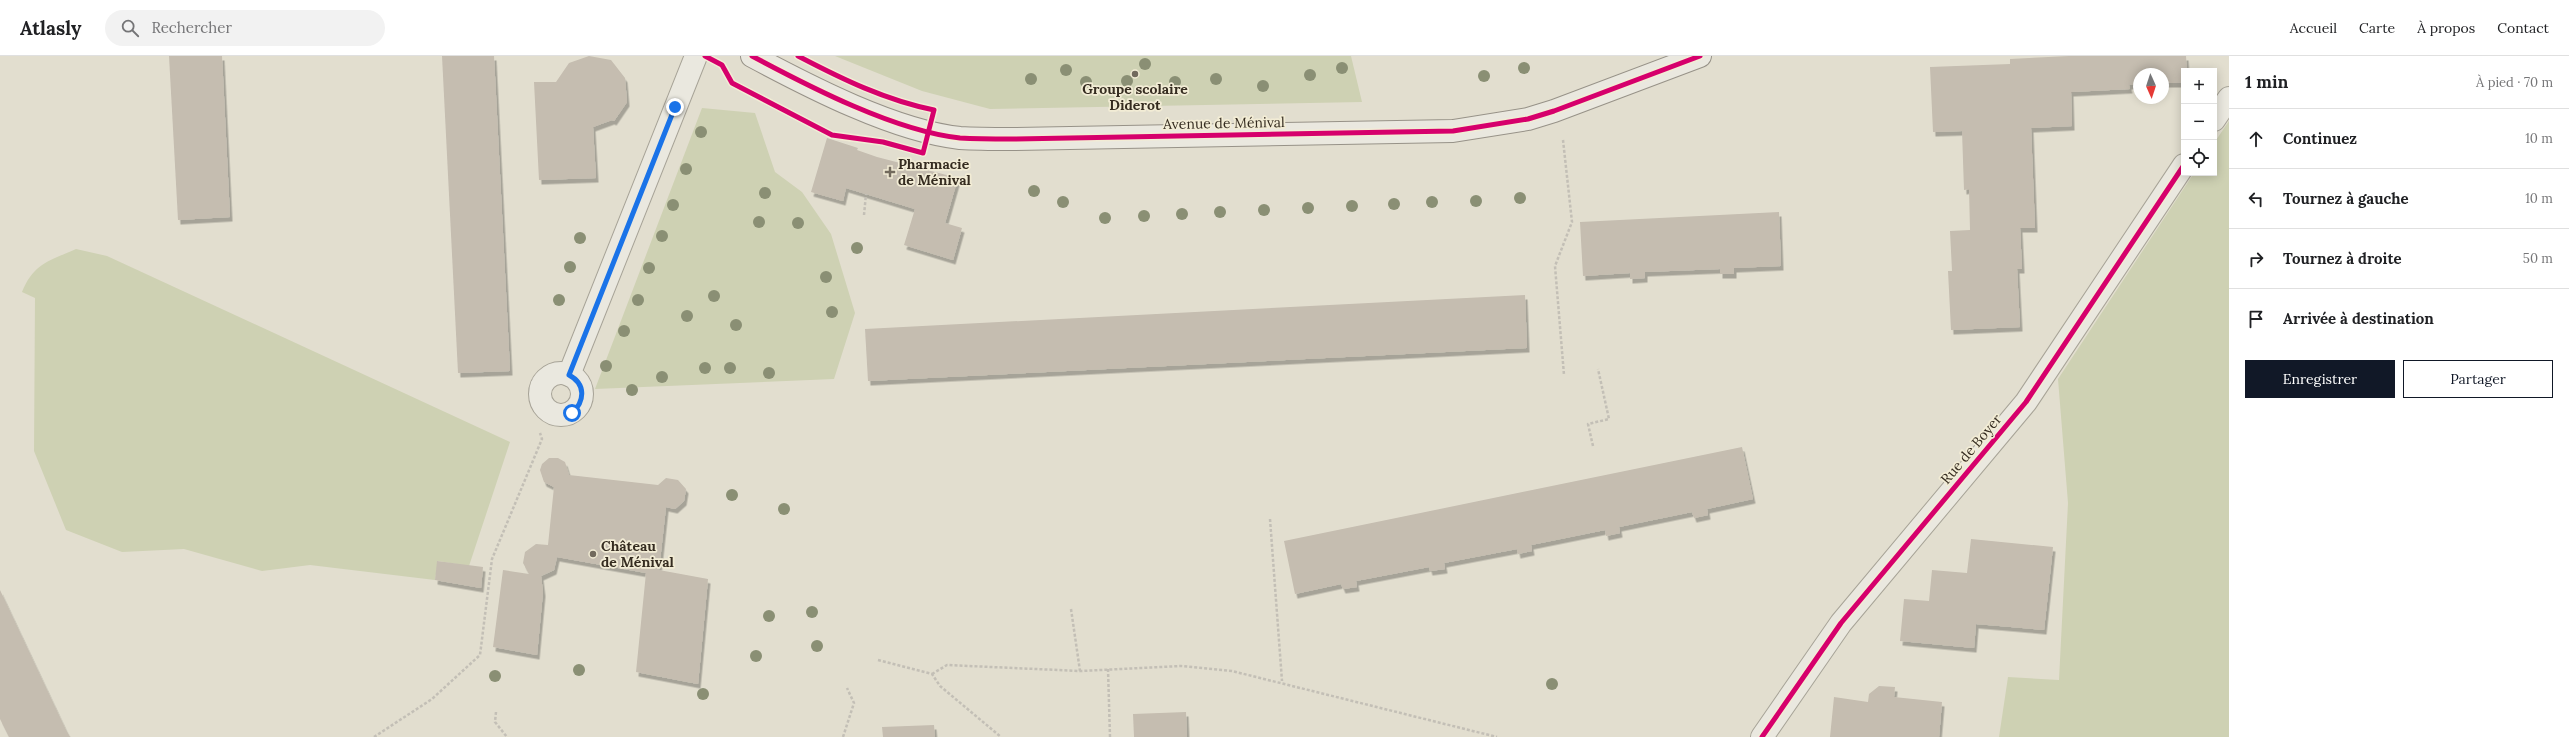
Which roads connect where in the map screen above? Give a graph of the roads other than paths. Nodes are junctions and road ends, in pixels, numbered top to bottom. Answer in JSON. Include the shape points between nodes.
{"nodes":[{"id":1,"x":696,"y":56,"type":"edge"},
{"id":2,"x":752,"y":56,"type":"edge"},
{"id":3,"x":1700,"y":56,"type":"edge"},
{"id":4,"x":2229,"y":98,"type":"edge"},
{"id":5,"x":2217,"y":116,"type":"edge"},
{"id":6,"x":2181,"y":170,"type":"edge"},
{"id":7,"x":569,"y":375,"type":"dead end"},
{"id":8,"x":1762,"y":737,"type":"edge"}],
"edges":[{"from":1,"to":7,"type":"street"},
{"from":2,"to":3,"type":"street","name":"Avenue de Ménival","via":[[822,92],[880,116],[959,138],[1012,139],[1454,131],[1528,119]]},
{"from":4,"to":5,"type":"street"},
{"from":6,"to":8,"type":"street","name":"Rue de Boyer","via":[[2026,402],[1841,623]]}]}
